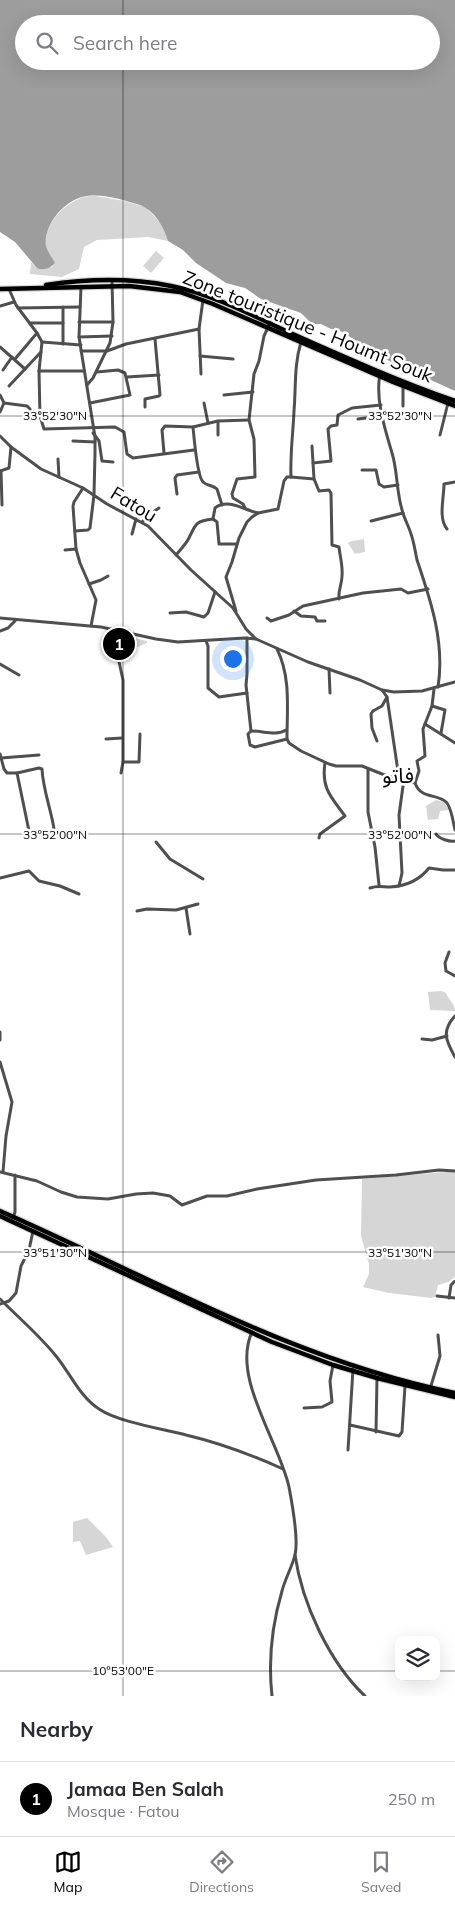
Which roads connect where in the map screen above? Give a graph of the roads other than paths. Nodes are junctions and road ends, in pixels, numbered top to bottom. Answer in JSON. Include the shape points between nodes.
{"nodes":[{"id":1,"x":112,"y":283,"type":"junction"},
{"id":2,"x":30,"y":287,"type":"junction"},
{"id":3,"x":81,"y":287,"type":"junction"},
{"id":4,"x":9,"y":288,"type":"junction"},
{"id":5,"x":0,"y":289,"type":"edge"},
{"id":6,"x":203,"y":300,"type":"junction"},
{"id":7,"x":14,"y":302,"type":"junction"},
{"id":8,"x":0,"y":306,"type":"edge"},
{"id":9,"x":80,"y":307,"type":"junction"},
{"id":10,"x":18,"y":308,"type":"junction"},
{"id":11,"x":63,"y":308,"type":"junction"},
{"id":12,"x":63,"y":322,"type":"junction"},
{"id":13,"x":80,"y":322,"type":"junction"},
{"id":14,"x":113,"y":322,"type":"junction"},
{"id":15,"x":30,"y":323,"type":"junction"},
{"id":16,"x":269,"y":325,"type":"junction"},
{"id":17,"x":199,"y":330,"type":"junction"},
{"id":18,"x":37,"y":333,"type":"junction"},
{"id":19,"x":112,"y":336,"type":"junction"},
{"id":20,"x":79,"y":337,"type":"junction"},
{"id":21,"x":155,"y":339,"type":"junction"},
{"id":22,"x":42,"y":342,"type":"junction"},
{"id":23,"x":301,"y":342,"type":"junction"},
{"id":24,"x":63,"y":344,"type":"junction"},
{"id":25,"x":80,"y":344,"type":"junction"},
{"id":26,"x":1,"y":349,"type":"edge"},
{"id":27,"x":82,"y":351,"type":"junction"},
{"id":28,"x":107,"y":351,"type":"junction"},
{"id":29,"x":42,"y":352,"type":"junction"},
{"id":30,"x":200,"y":356,"type":"junction"},
{"id":31,"x":14,"y":358,"type":"junction"},
{"id":32,"x":233,"y":359,"type":"dead end"},
{"id":33,"x":25,"y":368,"type":"junction"},
{"id":34,"x":3,"y":370,"type":"dead end"},
{"id":35,"x":39,"y":371,"type":"junction"},
{"id":36,"x":84,"y":371,"type":"junction"},
{"id":37,"x":96,"y":372,"type":"junction"},
{"id":38,"x":380,"y":373,"type":"junction"},
{"id":39,"x":159,"y":374,"type":"junction"},
{"id":40,"x":201,"y":374,"type":"dead end"},
{"id":41,"x":127,"y":377,"type":"junction"},
{"id":42,"x":87,"y":385,"type":"junction"},
{"id":43,"x":9,"y":386,"type":"dead end"},
{"id":44,"x":403,"y":386,"type":"junction"},
{"id":45,"x":253,"y":392,"type":"junction"},
{"id":46,"x":0,"y":395,"type":"edge"},
{"id":47,"x":224,"y":395,"type":"dead end"},
{"id":48,"x":455,"y":401,"type":"edge"},
{"id":49,"x":90,"y":403,"type":"junction"},
{"id":50,"x":204,"y":403,"type":"dead end"},
{"id":51,"x":448,"y":403,"type":"junction"},
{"id":52,"x":4,"y":404,"type":"junction"},
{"id":53,"x":381,"y":406,"type":"junction"},
{"id":54,"x":403,"y":406,"type":"dead end"},
{"id":55,"x":455,"y":406,"type":"edge"},
{"id":56,"x":145,"y":407,"type":"dead end"},
{"id":57,"x":0,"y":412,"type":"edge"},
{"id":58,"x":382,"y":416,"type":"junction"},
{"id":59,"x":30,"y":419,"type":"dead end"},
{"id":60,"x":358,"y":419,"type":"dead end"},
{"id":61,"x":249,"y":420,"type":"junction"},
{"id":62,"x":218,"y":421,"type":"junction"},
{"id":63,"x":208,"y":423,"type":"junction"},
{"id":64,"x":193,"y":427,"type":"junction"},
{"id":65,"x":92,"y":431,"type":"junction"},
{"id":66,"x":218,"y":435,"type":"dead end"},
{"id":67,"x":440,"y":435,"type":"dead end"},
{"id":68,"x":0,"y":436,"type":"edge"},
{"id":69,"x":73,"y":441,"type":"dead end"},
{"id":70,"x":95,"y":442,"type":"junction"},
{"id":71,"x":312,"y":446,"type":"dead end"},
{"id":72,"x":11,"y":447,"type":"junction"},
{"id":73,"x":194,"y":450,"type":"junction"},
{"id":74,"x":164,"y":453,"type":"junction"},
{"id":75,"x":58,"y":459,"type":"dead end"},
{"id":76,"x":113,"y":462,"type":"dead end"},
{"id":77,"x":313,"y":463,"type":"junction"},
{"id":78,"x":362,"y":470,"type":"dead end"},
{"id":79,"x":0,"y":471,"type":"edge"},
{"id":80,"x":199,"y":472,"type":"junction"},
{"id":81,"x":59,"y":477,"type":"junction"},
{"id":82,"x":291,"y":477,"type":"junction"},
{"id":83,"x":314,"y":480,"type":"junction"},
{"id":84,"x":455,"y":482,"type":"edge"},
{"id":85,"x":398,"y":484,"type":"junction"},
{"id":86,"x":83,"y":488,"type":"junction"},
{"id":87,"x":177,"y":494,"type":"dead end"},
{"id":88,"x":94,"y":495,"type":"junction"},
{"id":89,"x":2,"y":505,"type":"dead end"},
{"id":90,"x":222,"y":505,"type":"junction"},
{"id":91,"x":159,"y":508,"type":"dead end"},
{"id":92,"x":245,"y":509,"type":"junction"},
{"id":93,"x":258,"y":513,"type":"junction"},
{"id":94,"x":403,"y":513,"type":"junction"},
{"id":95,"x":136,"y":519,"type":"junction"},
{"id":96,"x":213,"y":519,"type":"junction"},
{"id":97,"x":371,"y":520,"type":"dead end"},
{"id":98,"x":142,"y":522,"type":"junction"},
{"id":99,"x":247,"y":522,"type":"junction"},
{"id":100,"x":447,"y":529,"type":"dead end"},
{"id":101,"x":75,"y":531,"type":"junction"},
{"id":102,"x":132,"y":534,"type":"dead end"},
{"id":103,"x":236,"y":544,"type":"junction"},
{"id":104,"x":76,"y":549,"type":"junction"},
{"id":105,"x":65,"y":550,"type":"dead end"},
{"id":106,"x":176,"y":555,"type":"junction"},
{"id":107,"x":108,"y":576,"type":"dead end"},
{"id":108,"x":89,"y":584,"type":"junction"},
{"id":109,"x":428,"y":589,"type":"junction"},
{"id":110,"x":215,"y":592,"type":"junction"},
{"id":111,"x":339,"y":599,"type":"junction"},
{"id":112,"x":294,"y":611,"type":"junction"},
{"id":113,"x":236,"y":612,"type":"junction"},
{"id":114,"x":170,"y":613,"type":"dead end"},
{"id":115,"x":0,"y":618,"type":"edge"},
{"id":116,"x":266,"y":618,"type":"dead end"},
{"id":117,"x":16,"y":620,"type":"junction"},
{"id":118,"x":325,"y":621,"type":"dead end"},
{"id":119,"x":91,"y":626,"type":"junction"},
{"id":120,"x":246,"y":629,"type":"junction"},
{"id":121,"x":115,"y":630,"type":"junction"},
{"id":122,"x":0,"y":631,"type":"edge"},
{"id":123,"x":246,"y":638,"type":"junction"},
{"id":124,"x":256,"y":639,"type":"junction"},
{"id":125,"x":206,"y":641,"type":"junction"},
{"id":126,"x":276,"y":649,"type":"junction"},
{"id":127,"x":0,"y":664,"type":"edge"},
{"id":128,"x":329,"y":669,"type":"junction"},
{"id":129,"x":19,"y":675,"type":"dead end"},
{"id":130,"x":455,"y":682,"type":"edge"},
{"id":131,"x":436,"y":688,"type":"junction"},
{"id":132,"x":382,"y":690,"type":"junction"},
{"id":133,"x":247,"y":693,"type":"junction"},
{"id":134,"x":330,"y":693,"type":"dead end"},
{"id":135,"x":387,"y":697,"type":"junction"},
{"id":136,"x":432,"y":706,"type":"junction"},
{"id":137,"x":425,"y":724,"type":"junction"},
{"id":138,"x":287,"y":729,"type":"junction"},
{"id":139,"x":251,"y":731,"type":"junction"},
{"id":140,"x":278,"y":733,"type":"junction"},
{"id":141,"x":441,"y":733,"type":"junction"},
{"id":142,"x":140,"y":734,"type":"dead end"},
{"id":143,"x":122,"y":738,"type":"junction"},
{"id":144,"x":106,"y":739,"type":"dead end"},
{"id":145,"x":285,"y":739,"type":"junction"},
{"id":146,"x":377,"y":741,"type":"dead end"},
{"id":147,"x":455,"y":743,"type":"edge"},
{"id":148,"x":0,"y":754,"type":"edge"},
{"id":149,"x":39,"y":755,"type":"dead end"},
{"id":150,"x":1,"y":758,"type":"edge"},
{"id":151,"x":123,"y":762,"type":"junction"},
{"id":152,"x":325,"y":763,"type":"junction"},
{"id":153,"x":368,"y":769,"type":"junction"},
{"id":154,"x":17,"y":773,"type":"junction"},
{"id":155,"x":121,"y":773,"type":"dead end"},
{"id":156,"x":399,"y":778,"type":"junction"},
{"id":157,"x":404,"y":779,"type":"junction"},
{"id":158,"x":415,"y":783,"type":"junction"},
{"id":159,"x":54,"y":829,"type":"dead end"},
{"id":160,"x":455,"y":830,"type":"edge"},
{"id":161,"x":29,"y":831,"type":"dead end"},
{"id":162,"x":436,"y":834,"type":"dead end"},
{"id":163,"x":319,"y":838,"type":"dead end"},
{"id":164,"x":455,"y":841,"type":"edge"},
{"id":165,"x":156,"y":842,"type":"dead end"},
{"id":166,"x":455,"y":870,"type":"edge"},
{"id":167,"x":0,"y":878,"type":"edge"},
{"id":168,"x":203,"y":879,"type":"dead end"},
{"id":169,"x":379,"y":885,"type":"junction"},
{"id":170,"x":399,"y":886,"type":"junction"},
{"id":171,"x":370,"y":888,"type":"dead end"},
{"id":172,"x":79,"y":894,"type":"dead end"},
{"id":173,"x":198,"y":904,"type":"dead end"},
{"id":174,"x":186,"y":908,"type":"junction"},
{"id":175,"x":137,"y":911,"type":"dead end"},
{"id":176,"x":190,"y":934,"type":"dead end"},
{"id":177,"x":449,"y":952,"type":"dead end"},
{"id":178,"x":455,"y":976,"type":"edge"},
{"id":179,"x":455,"y":1016,"type":"edge"},
{"id":180,"x":0,"y":1032,"type":"edge"},
{"id":181,"x":447,"y":1036,"type":"junction"},
{"id":182,"x":422,"y":1039,"type":"dead end"},
{"id":183,"x":0,"y":1040,"type":"edge"},
{"id":184,"x":455,"y":1057,"type":"edge"},
{"id":185,"x":0,"y":1062,"type":"edge"},
{"id":186,"x":455,"y":1171,"type":"edge"},
{"id":187,"x":2,"y":1172,"type":"edge"},
{"id":188,"x":15,"y":1175,"type":"junction"},
{"id":189,"x":0,"y":1211,"type":"edge"},
{"id":190,"x":0,"y":1216,"type":"edge"},
{"id":191,"x":12,"y":1219,"type":"junction"},
{"id":192,"x":33,"y":1231,"type":"junction"},
{"id":193,"x":64,"y":1243,"type":"junction"},
{"id":194,"x":123,"y":1271,"type":"junction"},
{"id":195,"x":455,"y":1281,"type":"edge"},
{"id":196,"x":437,"y":1296,"type":"dead end"},
{"id":197,"x":450,"y":1298,"type":"junction"},
{"id":198,"x":455,"y":1298,"type":"edge"},
{"id":199,"x":0,"y":1299,"type":"edge"},
{"id":200,"x":9,"y":1301,"type":"junction"},
{"id":201,"x":2,"y":1303,"type":"edge"},
{"id":202,"x":9,"y":1307,"type":"junction"},
{"id":203,"x":246,"y":1330,"type":"junction"},
{"id":204,"x":253,"y":1330,"type":"junction"},
{"id":205,"x":438,"y":1334,"type":"dead end"},
{"id":206,"x":249,"y":1338,"type":"junction"},
{"id":207,"x":333,"y":1365,"type":"junction"},
{"id":208,"x":353,"y":1369,"type":"junction"},
{"id":209,"x":377,"y":1378,"type":"junction"},
{"id":210,"x":405,"y":1386,"type":"junction"},
{"id":211,"x":430,"y":1390,"type":"junction"},
{"id":212,"x":455,"y":1393,"type":"edge"},
{"id":213,"x":455,"y":1397,"type":"edge"},
{"id":214,"x":304,"y":1408,"type":"dead end"},
{"id":215,"x":350,"y":1425,"type":"junction"},
{"id":216,"x":376,"y":1432,"type":"junction"},
{"id":217,"x":348,"y":1450,"type":"dead end"},
{"id":218,"x":283,"y":1468,"type":"junction"},
{"id":219,"x":295,"y":1554,"type":"junction"},
{"id":220,"x":272,"y":1696,"type":"edge"},
{"id":221,"x":365,"y":1696,"type":"edge"}],
"edges":[{"from":1,"to":2,"type":"main road","name":"Zone touristique - Houmt Souk"},
{"from":1,"to":3,"type":"main road"},
{"from":1,"to":6,"type":"main road","via":[[167,289]]},
{"from":1,"to":14,"type":"street"},
{"from":1,"to":16,"type":"main road","name":"Zone touristique - Houmt Souk","via":[[147,282],[189,290]]},
{"from":2,"to":3,"type":"main road"},
{"from":2,"to":4,"type":"main road"},
{"from":3,"to":9,"type":"street"},
{"from":4,"to":5,"type":"main road"},
{"from":4,"to":7,"type":"street"},
{"from":6,"to":16,"type":"main road"},
{"from":6,"to":17,"type":"street"},
{"from":7,"to":8,"type":"street"},
{"from":7,"to":10,"type":"street"},
{"from":9,"to":11,"type":"street"},
{"from":9,"to":13,"type":"street"},
{"from":10,"to":11,"type":"street"},
{"from":10,"to":15,"type":"street"},
{"from":11,"to":12,"type":"street"},
{"from":12,"to":15,"type":"street"},
{"from":12,"to":24,"type":"street"},
{"from":13,"to":14,"type":"street"},
{"from":13,"to":20,"type":"street"},
{"from":14,"to":19,"type":"street"},
{"from":15,"to":18,"type":"street"},
{"from":16,"to":23,"type":"main road"},
{"from":16,"to":38,"type":"main road","name":"Zone touristique - Houmt Souk"},
{"from":16,"to":45,"type":"street","via":[[260,360],[254,370]]},
{"from":17,"to":21,"type":"street"},
{"from":17,"to":30,"type":"street"},
{"from":18,"to":22,"type":"street"},
{"from":18,"to":31,"type":"street"},
{"from":19,"to":20,"type":"street"},
{"from":19,"to":28,"type":"street"},
{"from":20,"to":25,"type":"street"},
{"from":21,"to":28,"type":"street"},
{"from":21,"to":39,"type":"street"},
{"from":22,"to":24,"type":"street"},
{"from":22,"to":29,"type":"street"},
{"from":23,"to":38,"type":"main road"},
{"from":23,"to":82,"type":"street","via":[[295,376]]},
{"from":24,"to":25,"type":"street"},
{"from":25,"to":27,"type":"street"},
{"from":26,"to":31,"type":"street"},
{"from":27,"to":28,"type":"street"},
{"from":27,"to":36,"type":"street"},
{"from":28,"to":37,"type":"street"},
{"from":29,"to":33,"type":"street"},
{"from":29,"to":35,"type":"street"},
{"from":30,"to":32,"type":"street"},
{"from":30,"to":40,"type":"street"},
{"from":31,"to":33,"type":"street"},
{"from":31,"to":34,"type":"street"},
{"from":33,"to":43,"type":"street"},
{"from":35,"to":36,"type":"street"},
{"from":35,"to":65,"type":"street","via":[[40,416],[44,429]]},
{"from":36,"to":42,"type":"street"},
{"from":37,"to":41,"type":"street","via":[[121,371]]},
{"from":37,"to":42,"type":"street"},
{"from":38,"to":44,"type":"main road"},
{"from":38,"to":48,"type":"main road","name":"Zone touristique - Houmt Souk"},
{"from":38,"to":53,"type":"street"},
{"from":39,"to":41,"type":"street"},
{"from":39,"to":56,"type":"street","via":[[159,396],[145,399]]},
{"from":41,"to":49,"type":"street","via":[[128,396]]},
{"from":42,"to":49,"type":"street"},
{"from":44,"to":51,"type":"main road"},
{"from":44,"to":54,"type":"street"},
{"from":45,"to":47,"type":"street"},
{"from":45,"to":61,"type":"street"},
{"from":46,"to":52,"type":"street"},
{"from":49,"to":65,"type":"street"},
{"from":50,"to":63,"type":"street"},
{"from":51,"to":55,"type":"main road"},
{"from":51,"to":67,"type":"street"},
{"from":52,"to":57,"type":"street"},
{"from":52,"to":59,"type":"street","via":[[27,406]]},
{"from":53,"to":58,"type":"street"},
{"from":53,"to":77,"type":"street","via":[[352,408],[338,415],[337,425],[328,429],[331,462]]},
{"from":58,"to":60,"type":"street"},
{"from":58,"to":85,"type":"street"},
{"from":61,"to":62,"type":"street"},
{"from":61,"to":92,"type":"street","via":[[254,443],[255,477],[237,480],[232,494]]},
{"from":62,"to":63,"type":"street"},
{"from":62,"to":66,"type":"street"},
{"from":63,"to":64,"type":"street"},
{"from":64,"to":73,"type":"street"},
{"from":64,"to":74,"type":"street","via":[[170,425],[163,428]]},
{"from":65,"to":70,"type":"street"},
{"from":65,"to":74,"type":"street","via":[[111,427],[122,430],[129,456],[138,458]]},
{"from":65,"to":76,"type":"street","via":[[99,441],[102,461]]},
{"from":68,"to":72,"type":"street","name":"Fatou"},
{"from":69,"to":70,"type":"street"},
{"from":70,"to":88,"type":"street"},
{"from":71,"to":77,"type":"street"},
{"from":72,"to":79,"type":"street","via":[[9,468]]},
{"from":72,"to":81,"type":"street","name":"Fatou","via":[[41,469]]},
{"from":73,"to":74,"type":"street"},
{"from":73,"to":80,"type":"street"},
{"from":75,"to":81,"type":"street"},
{"from":77,"to":83,"type":"street"},
{"from":78,"to":85,"type":"street","via":[[376,470],[379,484],[384,487]]},
{"from":79,"to":89,"type":"street"},
{"from":80,"to":87,"type":"street","via":[[177,475]]},
{"from":80,"to":90,"type":"street","via":[[202,482],[217,489]]},
{"from":81,"to":86,"type":"street","name":"Fatou"},
{"from":82,"to":83,"type":"street"},
{"from":82,"to":93,"type":"street","via":[[284,481],[278,509]]},
{"from":83,"to":111,"type":"street","via":[[319,491],[329,490],[331,493],[332,545],[339,547],[342,570]]},
{"from":84,"to":100,"type":"street","via":[[444,484],[442,520]]},
{"from":85,"to":94,"type":"street"},
{"from":86,"to":88,"type":"street","name":"Fatou"},
{"from":86,"to":101,"type":"street","via":[[73,506]]},
{"from":88,"to":95,"type":"street","name":"Fatou"},
{"from":88,"to":101,"type":"street","via":[[90,529]]},
{"from":90,"to":92,"type":"street"},
{"from":90,"to":96,"type":"street","via":[[214,508]]},
{"from":91,"to":98,"type":"street"},
{"from":92,"to":93,"type":"street"},
{"from":92,"to":99,"type":"street"},
{"from":93,"to":99,"type":"street"},
{"from":94,"to":97,"type":"street"},
{"from":94,"to":109,"type":"street"},
{"from":95,"to":98,"type":"street","name":"Fatou"},
{"from":95,"to":102,"type":"street"},
{"from":96,"to":103,"type":"street","via":[[217,522],[219,544]]},
{"from":96,"to":106,"type":"street","via":[[196,523]]},
{"from":98,"to":106,"type":"street","name":"Fatou"},
{"from":99,"to":103,"type":"street"},
{"from":101,"to":104,"type":"street"},
{"from":103,"to":113,"type":"street","via":[[226,576]]},
{"from":104,"to":105,"type":"street"},
{"from":104,"to":108,"type":"street"},
{"from":106,"to":110,"type":"street","name":"Fatou"},
{"from":107,"to":108,"type":"street"},
{"from":108,"to":119,"type":"street","via":[[96,600]]},
{"from":109,"to":111,"type":"street","via":[[408,593],[401,589],[363,593]]},
{"from":109,"to":131,"type":"street","via":[[440,649]]},
{"from":110,"to":113,"type":"street","name":"Fatou"},
{"from":110,"to":114,"type":"street","via":[[204,617],[186,612]]},
{"from":111,"to":112,"type":"street","via":[[306,605]]},
{"from":112,"to":116,"type":"street","via":[[270,621]]},
{"from":112,"to":118,"type":"street","via":[[301,616],[313,616],[316,622]]},
{"from":113,"to":120,"type":"street","name":"Fatou"},
{"from":115,"to":117,"type":"street","name":"Fatou"},
{"from":117,"to":119,"type":"street","name":"Fatou"},
{"from":117,"to":122,"type":"street"},
{"from":119,"to":121,"type":"street","name":"Fatou"},
{"from":120,"to":123,"type":"street"},
{"from":120,"to":124,"type":"street","name":"Fatou"},
{"from":121,"to":125,"type":"street","name":"Fatou","via":[[164,641]]},
{"from":121,"to":143,"type":"street","via":[[123,680]]},
{"from":123,"to":124,"type":"street","name":"Fatou"},
{"from":123,"to":125,"type":"street","name":"Fatou"},
{"from":123,"to":133,"type":"street"},
{"from":124,"to":126,"type":"street","name":"Fatou"},
{"from":125,"to":133,"type":"street","via":[[208,688],[219,697]]},
{"from":126,"to":128,"type":"street","name":"Fatou"},
{"from":126,"to":138,"type":"street","via":[[282,660],[288,694]]},
{"from":127,"to":129,"type":"street"},
{"from":128,"to":132,"type":"street","name":"Fatou"},
{"from":128,"to":134,"type":"street"},
{"from":130,"to":131,"type":"street","name":"Fatou"},
{"from":131,"to":132,"type":"street","name":"Fatou","via":[[407,692]]},
{"from":131,"to":136,"type":"street"},
{"from":132,"to":135,"type":"street"},
{"from":133,"to":139,"type":"street"},
{"from":135,"to":146,"type":"street","via":[[382,706],[371,714]]},
{"from":135,"to":156,"type":"street"},
{"from":136,"to":137,"type":"street"},
{"from":136,"to":141,"type":"street","via":[[445,710]]},
{"from":137,"to":141,"type":"street"},
{"from":137,"to":158,"type":"street","via":[[425,756],[418,760]]},
{"from":138,"to":140,"type":"street"},
{"from":138,"to":145,"type":"street"},
{"from":139,"to":140,"type":"street"},
{"from":139,"to":145,"type":"street","via":[[248,737],[252,746]]},
{"from":140,"to":145,"type":"street"},
{"from":141,"to":147,"type":"street"},
{"from":142,"to":151,"type":"street","via":[[139,762]]},
{"from":143,"to":144,"type":"street"},
{"from":143,"to":151,"type":"street"},
{"from":145,"to":152,"type":"street"},
{"from":148,"to":150,"type":"street"},
{"from":149,"to":150,"type":"street"},
{"from":150,"to":154,"type":"street","via":[[5,771]]},
{"from":151,"to":155,"type":"street"},
{"from":152,"to":153,"type":"street"},
{"from":152,"to":163,"type":"street","via":[[326,787],[346,816]]},
{"from":153,"to":156,"type":"street"},
{"from":153,"to":169,"type":"street","via":[[368,812]]},
{"from":154,"to":159,"type":"street","via":[[42,770]]},
{"from":154,"to":161,"type":"street"},
{"from":156,"to":157,"type":"street"},
{"from":157,"to":158,"type":"street"},
{"from":157,"to":170,"type":"street"},
{"from":158,"to":160,"type":"street","via":[[423,794],[446,802]]},
{"from":162,"to":164,"type":"street","via":[[450,842]]},
{"from":165,"to":168,"type":"street","via":[[170,859]]},
{"from":166,"to":170,"type":"street","via":[[429,868],[420,878]]},
{"from":167,"to":172,"type":"street","via":[[31,872],[39,881]]},
{"from":169,"to":170,"type":"street"},
{"from":169,"to":171,"type":"street"},
{"from":173,"to":174,"type":"street"},
{"from":174,"to":175,"type":"street"},
{"from":174,"to":176,"type":"street"},
{"from":177,"to":178,"type":"street","via":[[446,971]]},
{"from":179,"to":181,"type":"street","via":[[447,1026]]},
{"from":180,"to":183,"type":"street"},
{"from":181,"to":182,"type":"street"},
{"from":181,"to":184,"type":"street"},
{"from":185,"to":187,"type":"street","via":[[12,1102]]},
{"from":186,"to":188,"type":"street","via":[[316,1180],[227,1196],[207,1196],[182,1206],[170,1196],[153,1193],[108,1199],[77,1197]]},
{"from":187,"to":188,"type":"street"},
{"from":188,"to":191,"type":"street"},
{"from":189,"to":191,"type":"main road"},
{"from":190,"to":191,"type":"main road"},
{"from":191,"to":192,"type":"main road"},
{"from":191,"to":193,"type":"main road"},
{"from":192,"to":193,"type":"main road"},
{"from":192,"to":200,"type":"street","via":[[17,1290]]},
{"from":193,"to":194,"type":"main road"},
{"from":194,"to":203,"type":"main road"},
{"from":194,"to":204,"type":"main road"},
{"from":195,"to":197,"type":"street","via":[[451,1285]]},
{"from":196,"to":197,"type":"street"},
{"from":197,"to":198,"type":"street"},
{"from":199,"to":201,"type":"street"},
{"from":200,"to":201,"type":"street"},
{"from":200,"to":202,"type":"street"},
{"from":201,"to":202,"type":"street"},
{"from":202,"to":218,"type":"street","via":[[54,1354],[100,1411],[206,1440]]},
{"from":203,"to":204,"type":"main road"},
{"from":203,"to":206,"type":"street"},
{"from":204,"to":206,"type":"street"},
{"from":204,"to":207,"type":"main road"},
{"from":204,"to":208,"type":"main road"},
{"from":205,"to":211,"type":"street","via":[[440,1356]]},
{"from":206,"to":218,"type":"street","via":[[247,1352],[252,1385]]},
{"from":207,"to":208,"type":"main road"},
{"from":207,"to":214,"type":"street","via":[[330,1381],[332,1402],[322,1407]]},
{"from":208,"to":209,"type":"main road"},
{"from":208,"to":211,"type":"main road"},
{"from":208,"to":215,"type":"street"},
{"from":209,"to":210,"type":"main road"},
{"from":209,"to":216,"type":"street"},
{"from":210,"to":211,"type":"main road"},
{"from":210,"to":216,"type":"street","via":[[401,1435]]},
{"from":211,"to":212,"type":"main road"},
{"from":211,"to":213,"type":"main road"},
{"from":215,"to":216,"type":"street"},
{"from":215,"to":217,"type":"street"},
{"from":218,"to":219,"type":"street","via":[[292,1508]]},
{"from":219,"to":220,"type":"street","via":[[275,1621],[270,1662]]},
{"from":219,"to":221,"type":"street","via":[[301,1586],[320,1630],[344,1673]]}]}
